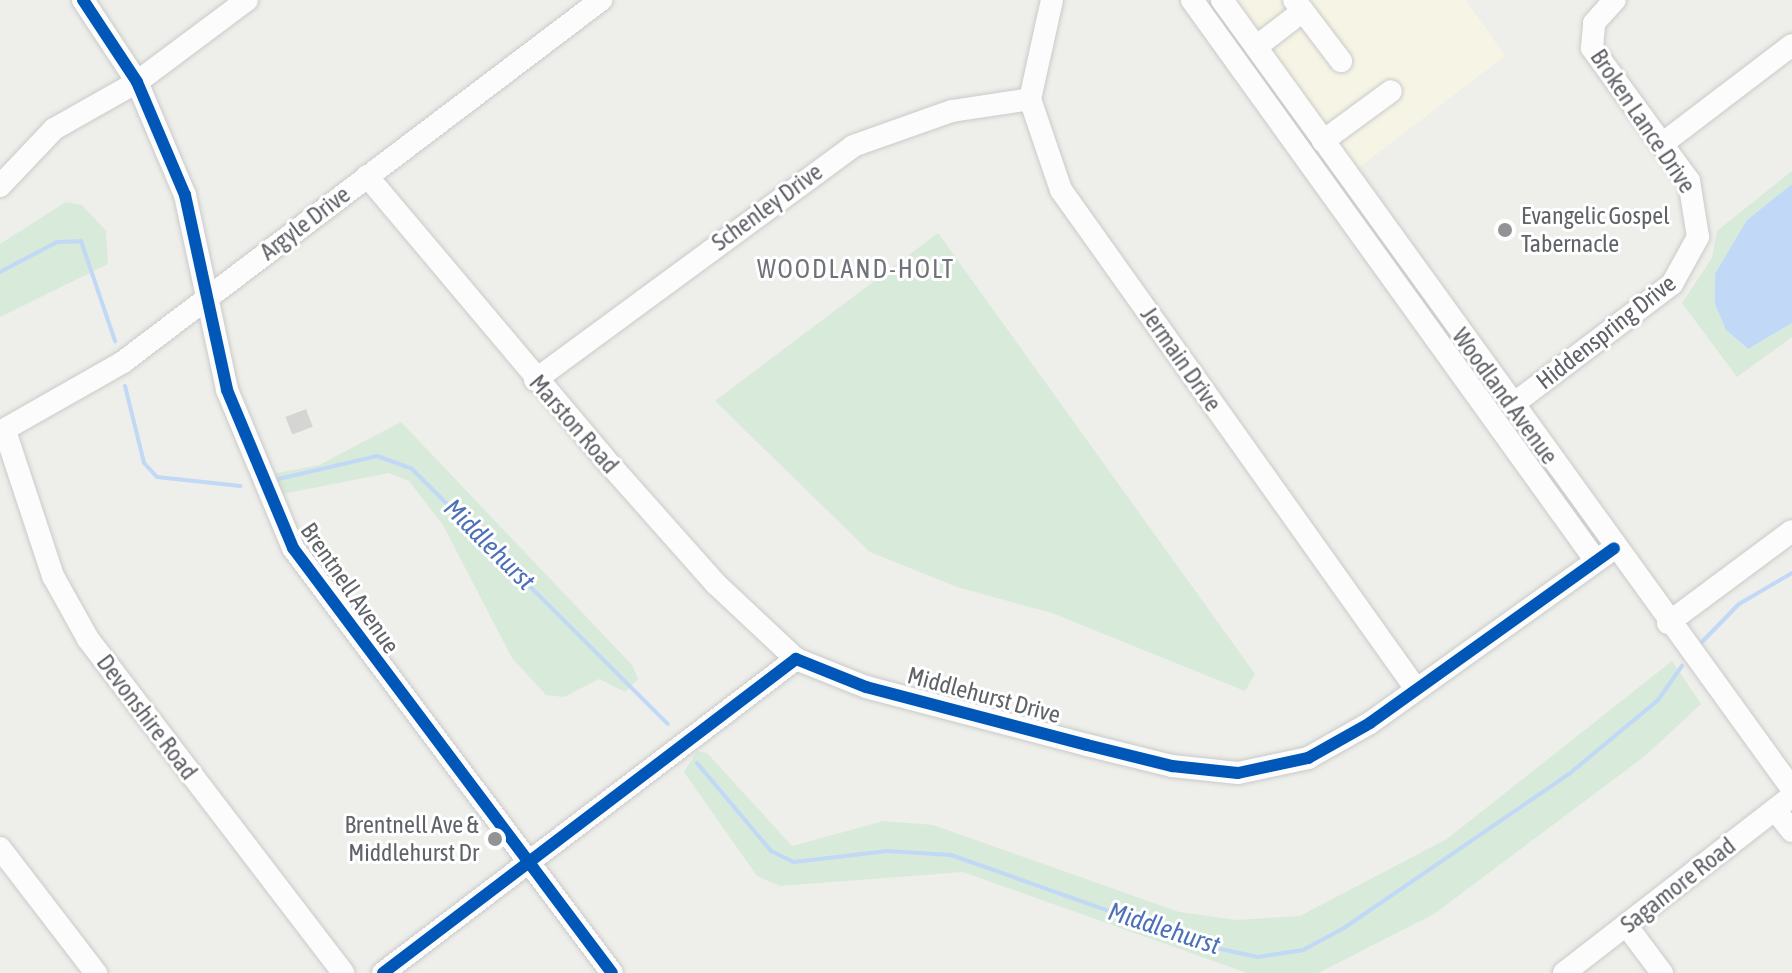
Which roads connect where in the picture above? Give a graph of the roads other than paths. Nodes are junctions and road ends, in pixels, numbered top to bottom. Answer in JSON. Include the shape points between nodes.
{"nodes":[{"id":1,"x":83,"y":0,"type":"edge"},
{"id":2,"x":247,"y":0,"type":"edge"},
{"id":3,"x":601,"y":0,"type":"edge"},
{"id":4,"x":1052,"y":0,"type":"edge"},
{"id":5,"x":1192,"y":0,"type":"edge"},
{"id":6,"x":1222,"y":0,"type":"edge"},
{"id":7,"x":1615,"y":0,"type":"edge"},
{"id":8,"x":1298,"y":6,"type":"edge"},
{"id":9,"x":1792,"y":45,"type":"edge"},
{"id":10,"x":1256,"y":47,"type":"junction"},
{"id":11,"x":1341,"y":61,"type":"dead end"},
{"id":12,"x":137,"y":82,"type":"junction"},
{"id":13,"x":1391,"y":91,"type":"dead end"},
{"id":14,"x":1030,"y":99,"type":"junction"},
{"id":15,"x":1323,"y":141,"type":"junction"},
{"id":16,"x":1662,"y":144,"type":"junction"},
{"id":17,"x":367,"y":176,"type":"junction"},
{"id":18,"x":0,"y":186,"type":"edge"},
{"id":19,"x":1693,"y":254,"type":"joint"},
{"id":20,"x":207,"y":297,"type":"junction"},
{"id":21,"x":535,"y":380,"type":"junction"},
{"id":22,"x":1512,"y":405,"type":"junction"},
{"id":23,"x":2,"y":432,"type":"edge"},
{"id":24,"x":1792,"y":531,"type":"edge"},
{"id":25,"x":1605,"y":555,"type":"junction"},
{"id":26,"x":1668,"y":623,"type":"junction"},
{"id":27,"x":796,"y":659,"type":"junction"},
{"id":28,"x":1416,"y":689,"type":"junction"},
{"id":29,"x":1792,"y":789,"type":"edge"},
{"id":30,"x":1783,"y":803,"type":"edge"},
{"id":31,"x":1792,"y":831,"type":"edge"},
{"id":32,"x":0,"y":848,"type":"edge"},
{"id":33,"x":527,"y":862,"type":"junction"},
{"id":34,"x":1626,"y":925,"type":"junction"},
{"id":35,"x":96,"y":973,"type":"edge"},
{"id":36,"x":343,"y":973,"type":"edge"},
{"id":37,"x":383,"y":973,"type":"edge"},
{"id":38,"x":612,"y":973,"type":"edge"},
{"id":39,"x":1564,"y":973,"type":"edge"},
{"id":40,"x":1662,"y":973,"type":"edge"}],
"edges":[{"from":1,"to":12,"type":"street","name":"Brentnell Avenue"},
{"from":2,"to":12,"type":"street"},
{"from":3,"to":17,"type":"street","name":"Argyle Drive"},
{"from":4,"to":14,"type":"street"},
{"from":5,"to":25,"type":"street"},
{"from":6,"to":10,"type":"street","name":"Woodland Avenue"},
{"from":7,"to":16,"type":"street","name":"Broken Lance Drive","via":[[1590,36],[1604,69]]},
{"from":8,"to":10,"type":"street"},
{"from":8,"to":11,"type":"street"},
{"from":9,"to":16,"type":"street"},
{"from":10,"to":15,"type":"street","name":"Woodland Avenue"},
{"from":12,"to":18,"type":"street","via":[[54,129]]},
{"from":12,"to":20,"type":"street","name":"Brentnell Avenue","via":[[185,195]]},
{"from":13,"to":15,"type":"street"},
{"from":14,"to":21,"type":"street","name":"Schenley Drive","via":[[952,111],[853,146]]},
{"from":14,"to":28,"type":"street","name":"Jermain Drive","via":[[1061,190]]},
{"from":15,"to":22,"type":"street","name":"Woodland Avenue"},
{"from":16,"to":19,"type":"street","name":"Broken Lance Drive","via":[[1694,193],[1699,223]]},
{"from":17,"to":20,"type":"street","name":"Argyle Drive"},
{"from":17,"to":21,"type":"street","name":"Marston Road"},
{"from":19,"to":22,"type":"street","name":"Hiddenspring Drive","via":[[1672,284]]},
{"from":20,"to":23,"type":"street","name":"Argyle Drive","via":[[66,401]]},
{"from":20,"to":33,"type":"street","name":"Brentnell Avenue","via":[[248,454],[293,548]]},
{"from":21,"to":27,"type":"street","name":"Marston Road","via":[[716,584]]},
{"from":22,"to":25,"type":"street","name":"Woodland Avenue"},
{"from":23,"to":36,"type":"street","name":"Devonshire Road","via":[[53,576],[88,639]]},
{"from":24,"to":26,"type":"street"},
{"from":25,"to":26,"type":"street","name":"Woodland Avenue"},
{"from":25,"to":28,"type":"street","name":"Middlehurst Drive"},
{"from":26,"to":29,"type":"street","name":"Woodland Avenue"},
{"from":27,"to":28,"type":"street","name":"Middlehurst Drive","via":[[866,687],[1087,745],[1172,766],[1238,773],[1308,758]]},
{"from":27,"to":33,"type":"street"},
{"from":30,"to":31,"type":"street"},
{"from":30,"to":34,"type":"street","name":"Sagamore Road"},
{"from":32,"to":35,"type":"street"},
{"from":33,"to":37,"type":"street"},
{"from":33,"to":38,"type":"street","name":"Brentnell Avenue"},
{"from":34,"to":39,"type":"street","name":"Sagamore Road"},
{"from":34,"to":40,"type":"street"}]}
